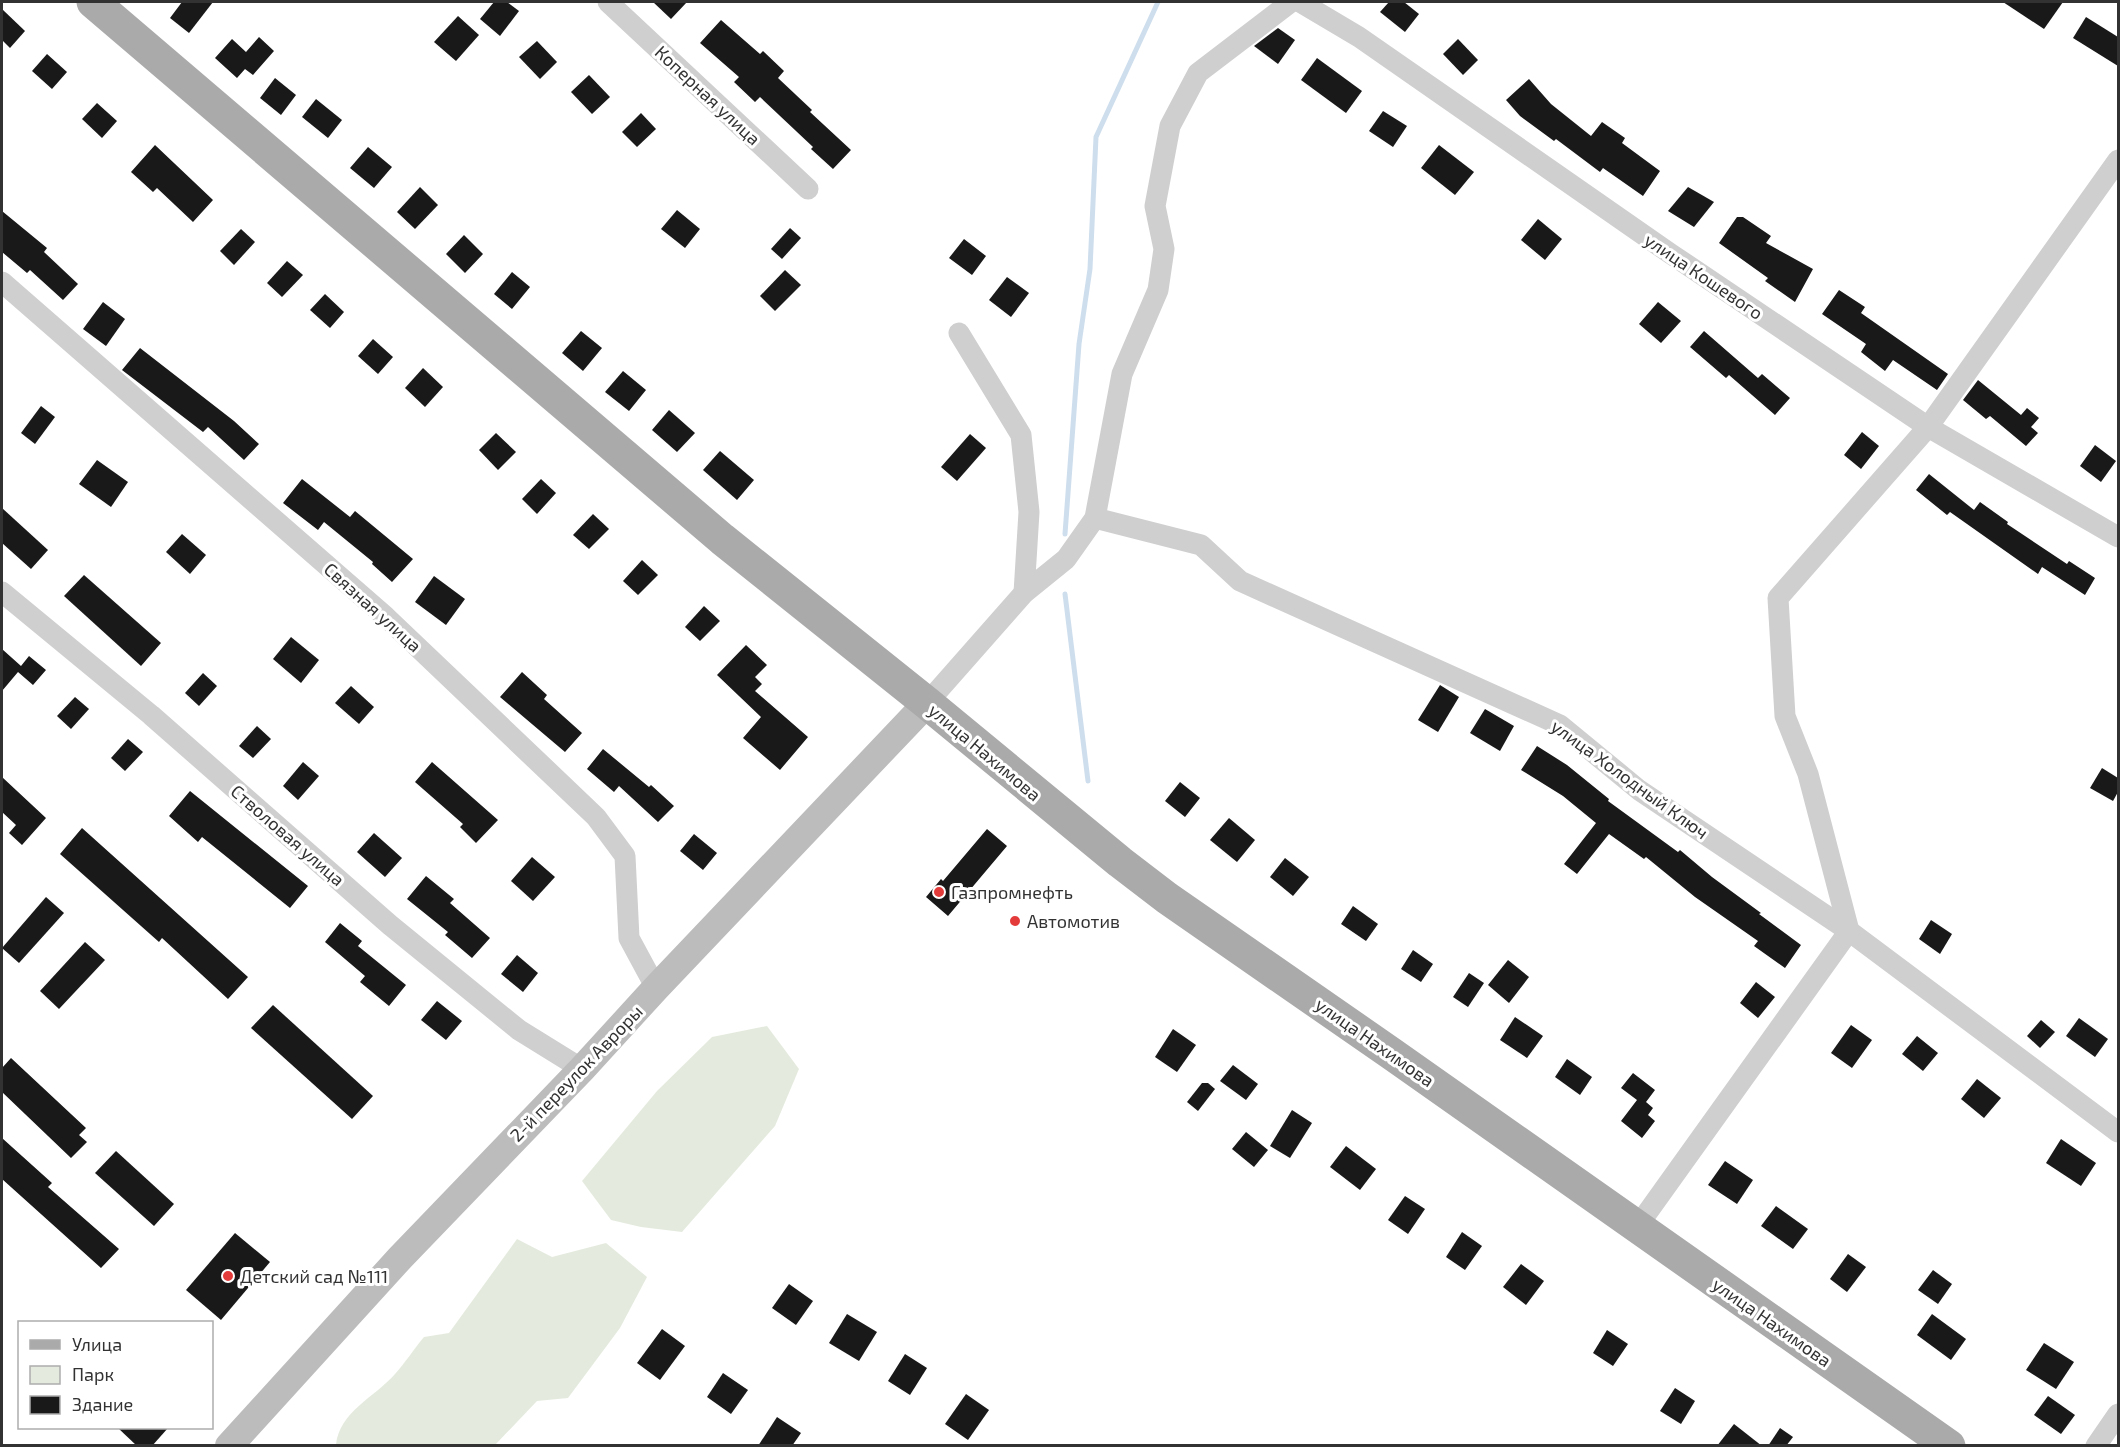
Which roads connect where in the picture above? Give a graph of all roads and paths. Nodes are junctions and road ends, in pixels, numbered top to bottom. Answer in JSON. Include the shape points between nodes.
{"nodes":[{"id":1,"x":93,"y":2,"type":"edge"},
{"id":2,"x":609,"y":2,"type":"edge"},
{"id":3,"x":1291,"y":2,"type":"edge"},
{"id":4,"x":1300,"y":2,"type":"edge"},
{"id":5,"x":2118,"y":160,"type":"edge"},
{"id":6,"x":808,"y":189,"type":"dead end"},
{"id":7,"x":2,"y":282,"type":"edge"},
{"id":8,"x":959,"y":333,"type":"dead end"},
{"id":9,"x":1928,"y":427,"type":"junction"},
{"id":10,"x":1095,"y":518,"type":"junction"},
{"id":11,"x":2118,"y":537,"type":"edge"},
{"id":12,"x":2,"y":592,"type":"edge"},
{"id":13,"x":1024,"y":593,"type":"junction"},
{"id":14,"x":927,"y":703,"type":"junction"},
{"id":15,"x":1849,"y":931,"type":"junction"},
{"id":16,"x":656,"y":988,"type":"junction"},
{"id":17,"x":582,"y":1069,"type":"junction"},
{"id":18,"x":2118,"y":1132,"type":"edge"},
{"id":19,"x":1637,"y":1227,"type":"junction"},
{"id":20,"x":2118,"y":1414,"type":"edge"},
{"id":21,"x":229,"y":1446,"type":"edge"},
{"id":22,"x":1949,"y":1446,"type":"edge"},
{"id":23,"x":2096,"y":1446,"type":"edge"}],
"edges":[{"from":1,"to":14,"type":"main road","name":"улица Нахимова","via":[[722,539]]},
{"from":2,"to":6,"type":"street","name":"Коперная улица"},
{"from":3,"to":10,"type":"street","via":[[1198,73],[1170,126],[1155,206],[1164,249],[1158,290],[1122,374]]},
{"from":4,"to":9,"type":"street","name":"улица Кошевого","via":[[1359,37]]},
{"from":5,"to":9,"type":"street"},
{"from":7,"to":16,"type":"street","name":"Связная улица","via":[[386,616],[596,817],[625,856],[629,938]]},
{"from":8,"to":13,"type":"street","via":[[1021,435],[1029,512]]},
{"from":9,"to":11,"type":"street","name":"улица Кошевого"},
{"from":9,"to":15,"type":"street","via":[[1778,598],[1785,716],[1808,774]]},
{"from":10,"to":13,"type":"street","via":[[1066,559]]},
{"from":10,"to":15,"type":"street","name":"улица Холодный Ключ","via":[[1202,544],[1240,581],[1560,725],[1639,790]]},
{"from":12,"to":17,"type":"street","name":"Стволовая улица","via":[[151,715],[390,925],[519,1030]]},
{"from":13,"to":14,"type":"street"},
{"from":14,"to":16,"type":"street","name":"2-й переулок Авроры"},
{"from":14,"to":19,"type":"main road","name":"улица Нахимова","via":[[1167,898]]},
{"from":15,"to":18,"type":"street","name":"улица Холодный Ключ"},
{"from":15,"to":19,"type":"street"},
{"from":16,"to":17,"type":"street","name":"2-й переулок Авроры"},
{"from":17,"to":21,"type":"street","name":"2-й переулок Авроры","via":[[400,1258]]},
{"from":19,"to":22,"type":"main road","name":"улица Нахимова"},
{"from":20,"to":23,"type":"street"}]}
